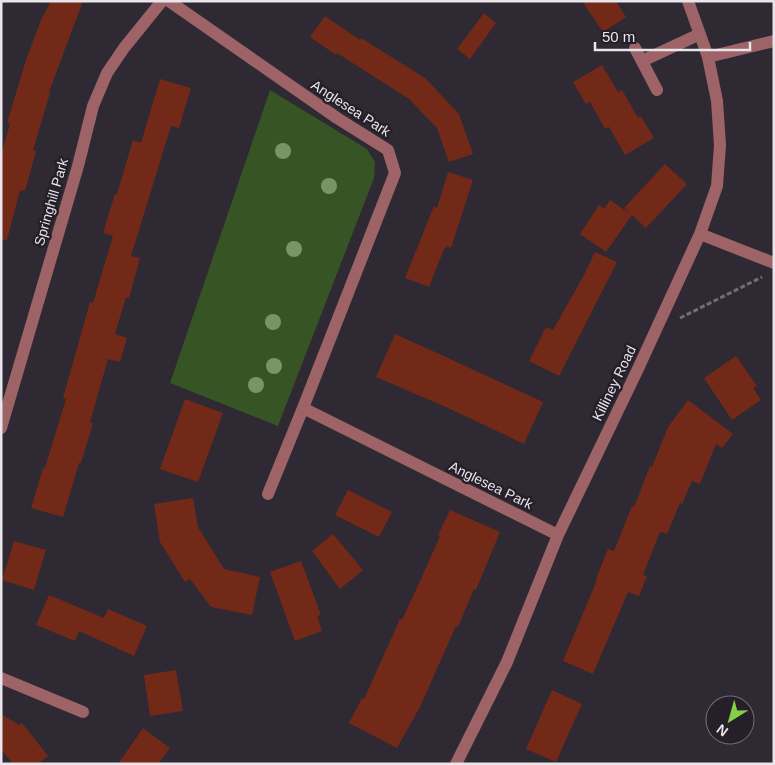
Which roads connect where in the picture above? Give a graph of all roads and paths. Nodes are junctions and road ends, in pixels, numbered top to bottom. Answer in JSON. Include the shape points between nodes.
{"nodes":[{"id":1,"x":162,"y":1,"type":"edge"},
{"id":2,"x":169,"y":1,"type":"edge"},
{"id":3,"x":688,"y":1,"type":"edge"},
{"id":4,"x":700,"y":34,"type":"junction"},
{"id":5,"x":774,"y":41,"type":"edge"},
{"id":6,"x":635,"y":48,"type":"dead end"},
{"id":7,"x":708,"y":57,"type":"junction"},
{"id":8,"x":642,"y":61,"type":"junction"},
{"id":9,"x":656,"y":90,"type":"dead end"},
{"id":10,"x":700,"y":234,"type":"junction"},
{"id":11,"x":774,"y":263,"type":"edge"},
{"id":12,"x":765,"y":275,"type":"dead end"},
{"id":13,"x":657,"y":330,"type":"junction"},
{"id":14,"x":303,"y":408,"type":"junction"},
{"id":15,"x":1,"y":428,"type":"edge"},
{"id":16,"x":268,"y":494,"type":"dead end"},
{"id":17,"x":558,"y":535,"type":"junction"},
{"id":18,"x":1,"y":678,"type":"edge"},
{"id":19,"x":83,"y":712,"type":"dead end"},
{"id":20,"x":456,"y":764,"type":"edge"}],
"edges":[{"from":1,"to":15,"type":"street","name":"Springhill Park","via":[[107,73],[93,106]]},
{"from":2,"to":14,"type":"street","name":"Anglesea Park","via":[[388,150],[395,173]]},
{"from":3,"to":4,"type":"street","name":"Killiney Road"},
{"from":4,"to":7,"type":"street","name":"Killiney Road"},
{"from":4,"to":8,"type":"street"},
{"from":5,"to":7,"type":"street"},
{"from":6,"to":8,"type":"street"},
{"from":7,"to":10,"type":"street","name":"Killiney Road","via":[[717,101],[720,145],[716,186]]},
{"from":8,"to":9,"type":"street"},
{"from":10,"to":11,"type":"street"},
{"from":10,"to":13,"type":"street","name":"Killiney Road"},
{"from":12,"to":13,"type":"path"},
{"from":13,"to":17,"type":"street","name":"Killiney Road"},
{"from":14,"to":16,"type":"street","name":"Anglesea Park"},
{"from":14,"to":17,"type":"street","name":"Anglesea Park"},
{"from":17,"to":20,"type":"street","name":"Killiney Road","via":[[507,662]]},
{"from":18,"to":19,"type":"street"}]}
